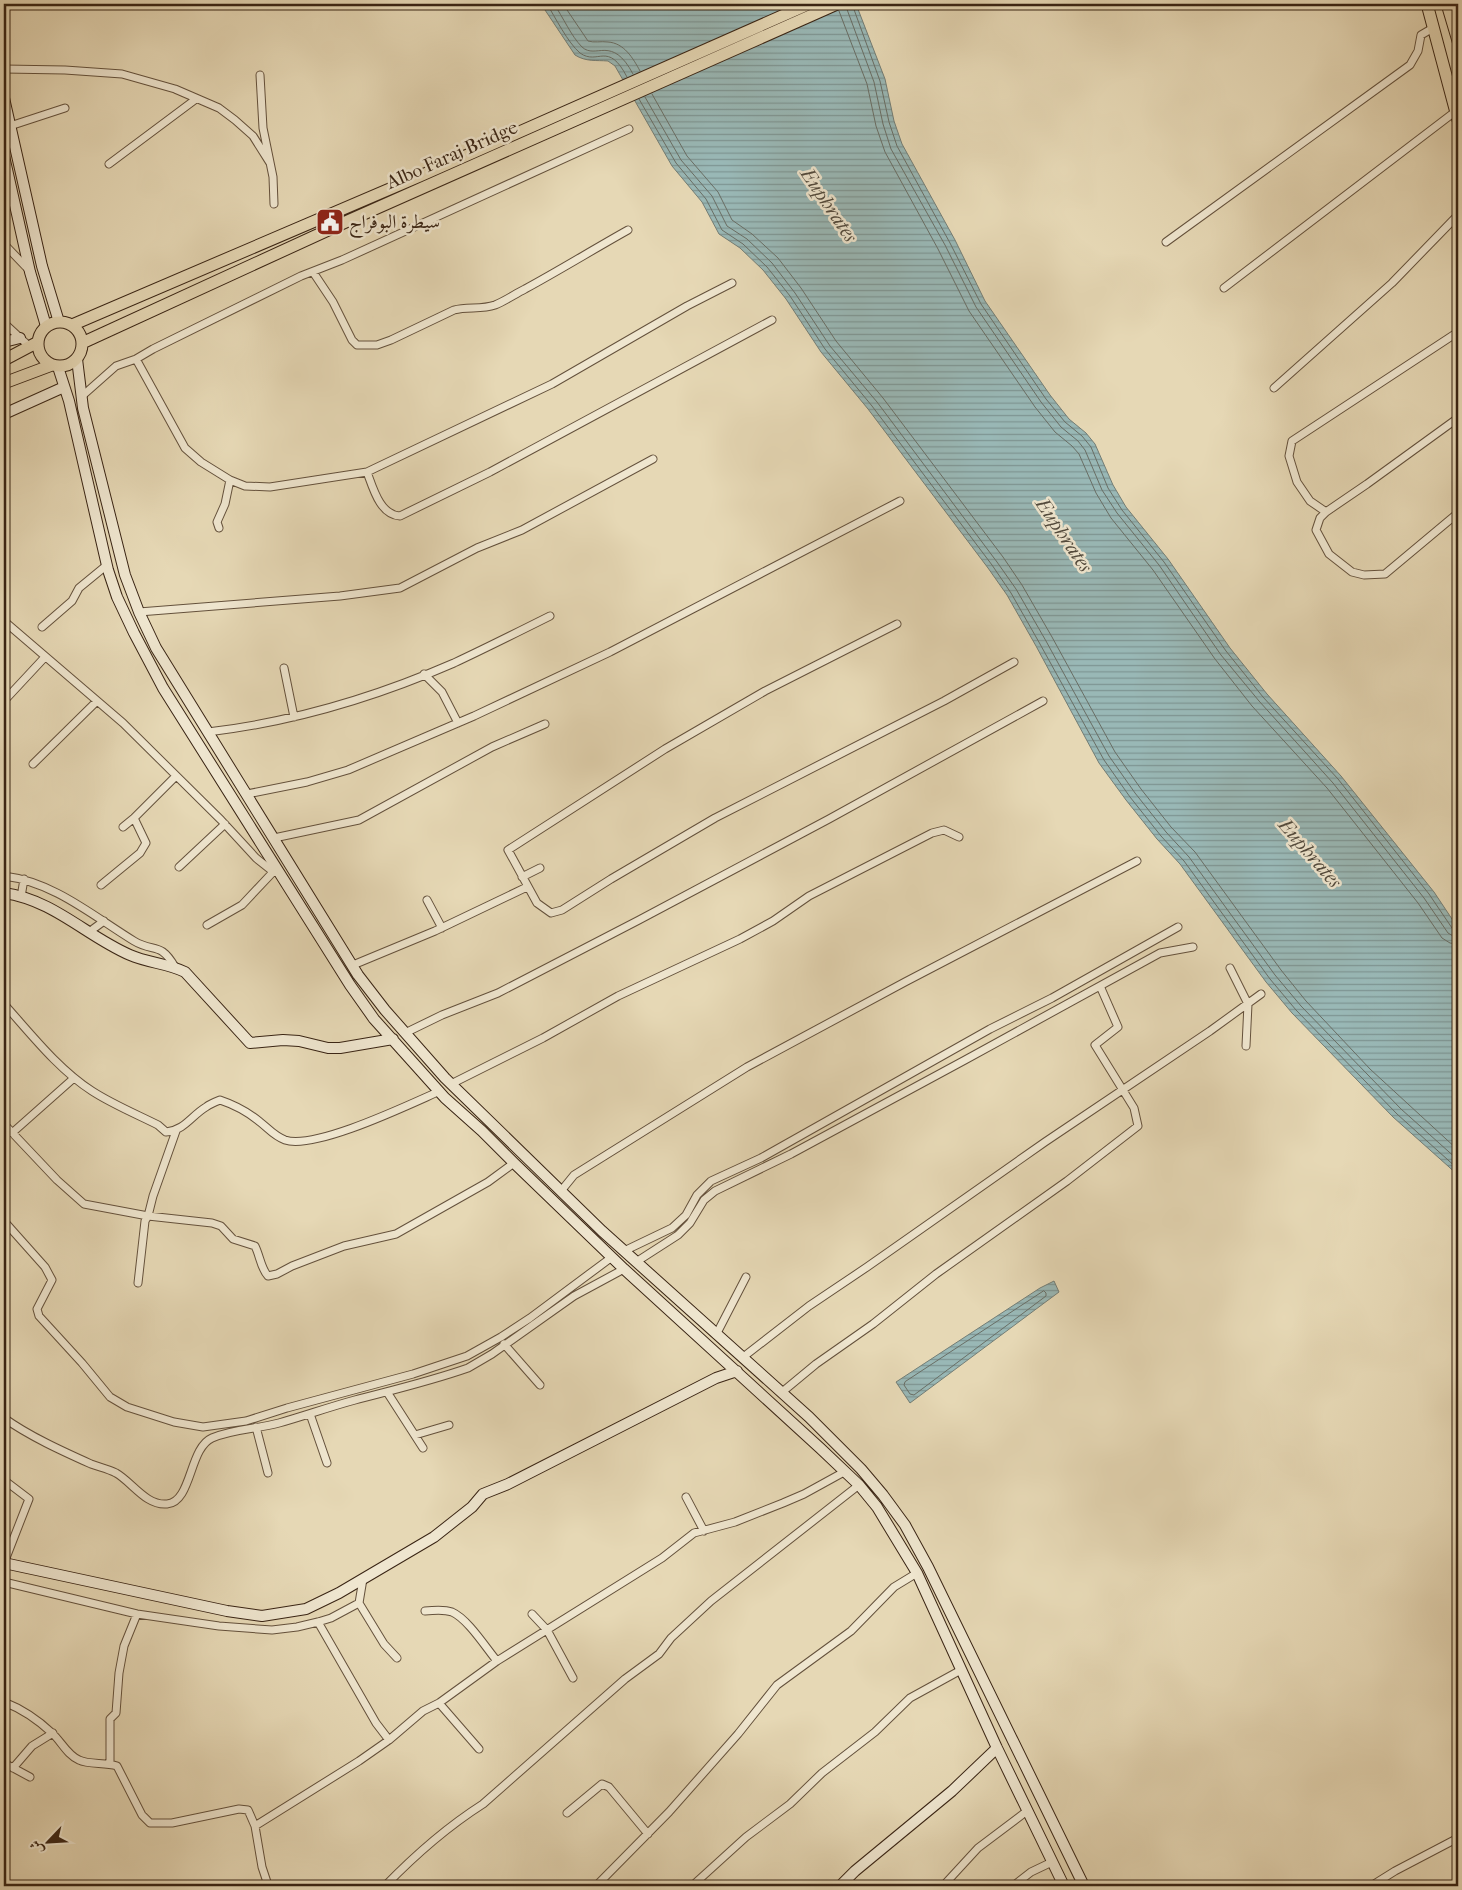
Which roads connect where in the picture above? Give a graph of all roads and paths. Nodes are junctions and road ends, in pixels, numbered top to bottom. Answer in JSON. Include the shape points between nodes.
{"nodes":[{"id":1,"x":809,"y":4,"type":"edge"},
{"id":2,"x":837,"y":4,"type":"edge"},
{"id":3,"x":1426,"y":4,"type":"edge"},
{"id":4,"x":1447,"y":4,"type":"edge"},
{"id":5,"x":1433,"y":28,"type":"junction"},
{"id":6,"x":1458,"y":41,"type":"edge"},
{"id":7,"x":4,"y":69,"type":"edge"},
{"id":8,"x":260,"y":76,"type":"dead end"},
{"id":9,"x":4,"y":98,"type":"edge"},
{"id":10,"x":196,"y":99,"type":"junction"},
{"id":11,"x":65,"y":108,"type":"dead end"},
{"id":12,"x":1457,"y":116,"type":"edge"},
{"id":13,"x":10,"y":126,"type":"junction"},
{"id":14,"x":628,"y":129,"type":"dead end"},
{"id":15,"x":483,"y":154,"type":"junction"},
{"id":16,"x":4,"y":156,"type":"edge"},
{"id":17,"x":270,"y":163,"type":"junction"},
{"id":18,"x":109,"y":164,"type":"dead end"},
{"id":19,"x":274,"y":204,"type":"dead end"},
{"id":20,"x":1458,"y":215,"type":"edge"},
{"id":21,"x":628,"y":230,"type":"dead end"},
{"id":22,"x":1166,"y":242,"type":"dead end"},
{"id":23,"x":4,"y":244,"type":"edge"},
{"id":24,"x":30,"y":272,"type":"junction"},
{"id":25,"x":313,"y":272,"type":"junction"},
{"id":26,"x":732,"y":283,"type":"dead end"},
{"id":27,"x":1224,"y":288,"type":"dead end"},
{"id":28,"x":772,"y":320,"type":"dead end"},
{"id":29,"x":59,"y":322,"type":"junction"},
{"id":30,"x":4,"y":323,"type":"edge"},
{"id":31,"x":46,"y":326,"type":"junction"},
{"id":32,"x":72,"y":326,"type":"junction"},
{"id":33,"x":1458,"y":332,"type":"edge"},
{"id":34,"x":4,"y":342,"type":"edge"},
{"id":35,"x":29,"y":342,"type":"junction"},
{"id":36,"x":82,"y":343,"type":"junction"},
{"id":37,"x":77,"y":359,"type":"junction"},
{"id":38,"x":136,"y":359,"type":"junction"},
{"id":39,"x":4,"y":360,"type":"edge"},
{"id":40,"x":55,"y":366,"type":"junction"},
{"id":41,"x":4,"y":383,"type":"edge"},
{"id":42,"x":64,"y":386,"type":"junction"},
{"id":43,"x":1274,"y":388,"type":"dead end"},
{"id":44,"x":81,"y":396,"type":"junction"},
{"id":45,"x":4,"y":414,"type":"edge"},
{"id":46,"x":1458,"y":418,"type":"edge"},
{"id":47,"x":653,"y":459,"type":"dead end"},
{"id":48,"x":366,"y":472,"type":"junction"},
{"id":49,"x":230,"y":480,"type":"junction"},
{"id":50,"x":900,"y":501,"type":"dead end"},
{"id":51,"x":1326,"y":512,"type":"junction"},
{"id":52,"x":1458,"y":513,"type":"edge"},
{"id":53,"x":219,"y":528,"type":"dead end"},
{"id":54,"x":107,"y":565,"type":"junction"},
{"id":55,"x":138,"y":612,"type":"junction"},
{"id":56,"x":550,"y":616,"type":"dead end"},
{"id":57,"x":4,"y":621,"type":"edge"},
{"id":58,"x":897,"y":624,"type":"dead end"},
{"id":59,"x":42,"y":627,"type":"dead end"},
{"id":60,"x":45,"y":657,"type":"junction"},
{"id":61,"x":1014,"y":662,"type":"dead end"},
{"id":62,"x":284,"y":668,"type":"dead end"},
{"id":63,"x":424,"y":674,"type":"junction"},
{"id":64,"x":4,"y":701,"type":"edge"},
{"id":65,"x":97,"y":701,"type":"junction"},
{"id":66,"x":1043,"y":701,"type":"dead end"},
{"id":67,"x":294,"y":717,"type":"junction"},
{"id":68,"x":458,"y":723,"type":"junction"},
{"id":69,"x":545,"y":724,"type":"dead end"},
{"id":70,"x":208,"y":732,"type":"junction"},
{"id":71,"x":33,"y":764,"type":"dead end"},
{"id":72,"x":176,"y":776,"type":"junction"},
{"id":73,"x":247,"y":794,"type":"junction"},
{"id":74,"x":134,"y":818,"type":"junction"},
{"id":75,"x":225,"y":824,"type":"junction"},
{"id":76,"x":123,"y":826,"type":"dead end"},
{"id":77,"x":958,"y":837,"type":"dead end"},
{"id":78,"x":274,"y":838,"type":"junction"},
{"id":79,"x":1137,"y":861,"type":"dead end"},
{"id":80,"x":179,"y":867,"type":"dead end"},
{"id":81,"x":540,"y":868,"type":"dead end"},
{"id":82,"x":277,"y":872,"type":"junction"},
{"id":83,"x":4,"y":876,"type":"edge"},
{"id":84,"x":522,"y":878,"type":"junction"},
{"id":85,"x":24,"y":879,"type":"junction"},
{"id":86,"x":101,"y":885,"type":"dead end"},
{"id":87,"x":527,"y":887,"type":"junction"},
{"id":88,"x":4,"y":893,"type":"edge"},
{"id":89,"x":20,"y":898,"type":"junction"},
{"id":90,"x":427,"y":900,"type":"dead end"},
{"id":91,"x":313,"y":901,"type":"junction"},
{"id":92,"x":302,"y":908,"type":"junction"},
{"id":93,"x":104,"y":921,"type":"junction"},
{"id":94,"x":207,"y":925,"type":"dead end"},
{"id":95,"x":1178,"y":927,"type":"dead end"},
{"id":96,"x":442,"y":928,"type":"junction"},
{"id":97,"x":89,"y":932,"type":"junction"},
{"id":98,"x":1193,"y":946,"type":"dead end"},
{"id":99,"x":353,"y":965,"type":"junction"},
{"id":100,"x":175,"y":967,"type":"junction"},
{"id":101,"x":1230,"y":968,"type":"dead end"},
{"id":102,"x":1100,"y":986,"type":"junction"},
{"id":103,"x":1261,"y":994,"type":"dead end"},
{"id":104,"x":4,"y":1004,"type":"edge"},
{"id":105,"x":1248,"y":1004,"type":"junction"},
{"id":106,"x":405,"y":1033,"type":"junction"},
{"id":107,"x":393,"y":1039,"type":"junction"},
{"id":108,"x":1246,"y":1046,"type":"dead end"},
{"id":109,"x":74,"y":1078,"type":"junction"},
{"id":110,"x":451,"y":1084,"type":"junction"},
{"id":111,"x":440,"y":1091,"type":"junction"},
{"id":112,"x":1123,"y":1091,"type":"junction"},
{"id":113,"x":4,"y":1124,"type":"edge"},
{"id":114,"x":176,"y":1131,"type":"junction"},
{"id":115,"x":12,"y":1133,"type":"junction"},
{"id":116,"x":514,"y":1163,"type":"junction"},
{"id":117,"x":552,"y":1183,"type":"junction"},
{"id":118,"x":544,"y":1191,"type":"junction"},
{"id":119,"x":561,"y":1191,"type":"junction"},
{"id":120,"x":148,"y":1216,"type":"junction"},
{"id":121,"x":4,"y":1220,"type":"edge"},
{"id":122,"x":624,"y":1251,"type":"junction"},
{"id":123,"x":612,"y":1257,"type":"junction"},
{"id":124,"x":636,"y":1262,"type":"junction"},
{"id":125,"x":624,"y":1269,"type":"junction"},
{"id":126,"x":746,"y":1277,"type":"dead end"},
{"id":127,"x":138,"y":1283,"type":"dead end"},
{"id":128,"x":716,"y":1335,"type":"junction"},
{"id":129,"x":504,"y":1344,"type":"junction"},
{"id":130,"x":742,"y":1358,"type":"junction"},
{"id":131,"x":737,"y":1371,"type":"junction"},
{"id":132,"x":540,"y":1385,"type":"dead end"},
{"id":133,"x":387,"y":1392,"type":"junction"},
{"id":134,"x":781,"y":1393,"type":"junction"},
{"id":135,"x":310,"y":1414,"type":"junction"},
{"id":136,"x":4,"y":1418,"type":"edge"},
{"id":137,"x":449,"y":1425,"type":"dead end"},
{"id":138,"x":256,"y":1427,"type":"junction"},
{"id":139,"x":416,"y":1435,"type":"junction"},
{"id":140,"x":423,"y":1448,"type":"dead end"},
{"id":141,"x":327,"y":1463,"type":"dead end"},
{"id":142,"x":844,"y":1472,"type":"junction"},
{"id":143,"x":268,"y":1473,"type":"dead end"},
{"id":144,"x":4,"y":1480,"type":"edge"},
{"id":145,"x":859,"y":1486,"type":"junction"},
{"id":146,"x":686,"y":1497,"type":"dead end"},
{"id":147,"x":704,"y":1531,"type":"junction"},
{"id":148,"x":4,"y":1563,"type":"edge"},
{"id":149,"x":917,"y":1573,"type":"junction"},
{"id":150,"x":363,"y":1579,"type":"junction"},
{"id":151,"x":4,"y":1582,"type":"edge"},
{"id":152,"x":359,"y":1602,"type":"junction"},
{"id":153,"x":425,"y":1611,"type":"dead end"},
{"id":154,"x":137,"y":1614,"type":"junction"},
{"id":155,"x":532,"y":1614,"type":"dead end"},
{"id":156,"x":318,"y":1622,"type":"junction"},
{"id":157,"x":547,"y":1630,"type":"junction"},
{"id":158,"x":397,"y":1658,"type":"dead end"},
{"id":159,"x":497,"y":1661,"type":"junction"},
{"id":160,"x":961,"y":1670,"type":"junction"},
{"id":161,"x":573,"y":1678,"type":"dead end"},
{"id":162,"x":4,"y":1702,"type":"edge"},
{"id":163,"x":438,"y":1703,"type":"junction"},
{"id":164,"x":998,"y":1708,"type":"junction"},
{"id":165,"x":981,"y":1716,"type":"junction"},
{"id":166,"x":53,"y":1733,"type":"junction"},
{"id":167,"x":389,"y":1740,"type":"junction"},
{"id":168,"x":997,"y":1748,"type":"junction"},
{"id":169,"x":479,"y":1749,"type":"dead end"},
{"id":170,"x":4,"y":1763,"type":"edge"},
{"id":171,"x":110,"y":1764,"type":"junction"},
{"id":172,"x":13,"y":1768,"type":"junction"},
{"id":173,"x":30,"y":1777,"type":"dead end"},
{"id":174,"x":1027,"y":1811,"type":"junction"},
{"id":175,"x":567,"y":1813,"type":"dead end"},
{"id":176,"x":256,"y":1826,"type":"junction"},
{"id":177,"x":648,"y":1834,"type":"junction"},
{"id":178,"x":1458,"y":1838,"type":"edge"},
{"id":179,"x":1052,"y":1862,"type":"junction"},
{"id":180,"x":266,"y":1886,"type":"edge"},
{"id":181,"x":385,"y":1886,"type":"edge"},
{"id":182,"x":596,"y":1886,"type":"edge"},
{"id":183,"x":692,"y":1886,"type":"edge"},
{"id":184,"x":840,"y":1886,"type":"edge"},
{"id":185,"x":943,"y":1886,"type":"edge"},
{"id":186,"x":1013,"y":1886,"type":"edge"},
{"id":187,"x":1064,"y":1886,"type":"edge"},
{"id":188,"x":1084,"y":1886,"type":"edge"},
{"id":189,"x":1371,"y":1886,"type":"edge"}],
"edges":[{"from":1,"to":15,"type":"main road","name":"Albo Faraj Bridge"},
{"from":2,"to":15,"type":"main road","name":"Albo Faraj Bridge"},
{"from":3,"to":5,"type":"main road"},
{"from":4,"to":6,"type":"main road"},
{"from":5,"to":12,"type":"main road"},
{"from":5,"to":22,"type":"street","via":[[1421,35],[1418,51],[1410,65]]},
{"from":7,"to":10,"type":"street","via":[[122,74],[175,89]]},
{"from":8,"to":17,"type":"street","via":[[262,128]]},
{"from":9,"to":13,"type":"main road"},
{"from":10,"to":17,"type":"street","via":[[219,108],[235,120],[253,136]]},
{"from":10,"to":18,"type":"street"},
{"from":11,"to":13,"type":"street"},
{"from":12,"to":27,"type":"street"},
{"from":13,"to":29,"type":"main road","via":[[42,266]]},
{"from":14,"to":25,"type":"street"},
{"from":15,"to":32,"type":"main road","name":"Albo Faraj Bridge"},
{"from":15,"to":36,"type":"main road","name":"Albo Faraj Bridge"},
{"from":16,"to":24,"type":"main road"},
{"from":17,"to":19,"type":"street"},
{"from":20,"to":43,"type":"street","via":[[1392,282]]},
{"from":21,"to":25,"type":"street","via":[[496,305],[454,310],[377,345],[357,345],[352,340]]},
{"from":23,"to":24,"type":"street"},
{"from":24,"to":31,"type":"main road"},
{"from":25,"to":38,"type":"street"},
{"from":26,"to":48,"type":"street","via":[[552,384]]},
{"from":28,"to":48,"type":"street","via":[[490,472],[400,516],[388,512]]},
{"from":29,"to":31,"type":"main road"},
{"from":29,"to":32,"type":"main road"},
{"from":30,"to":35,"type":"street"},
{"from":31,"to":35,"type":"main road"},
{"from":32,"to":36,"type":"main road","via":[[81,336]]},
{"from":33,"to":51,"type":"street","via":[[1292,441],[1289,456],[1297,482],[1310,501]]},
{"from":34,"to":35,"type":"main road"},
{"from":35,"to":39,"type":"main road"},
{"from":35,"to":40,"type":"main road"},
{"from":36,"to":37,"type":"main road"},
{"from":37,"to":40,"type":"main road","via":[[65,366]]},
{"from":37,"to":44,"type":"main road"},
{"from":38,"to":44,"type":"street","via":[[116,366]]},
{"from":38,"to":49,"type":"street","via":[[185,448]]},
{"from":40,"to":41,"type":"main road"},
{"from":40,"to":42,"type":"main road"},
{"from":42,"to":45,"type":"main road"},
{"from":42,"to":54,"type":"main road"},
{"from":44,"to":55,"type":"main road","via":[[125,575]]},
{"from":46,"to":51,"type":"street"},
{"from":47,"to":55,"type":"street","via":[[522,530],[477,548],[400,588],[330,597]]},
{"from":48,"to":49,"type":"street","via":[[270,486],[245,486]]},
{"from":49,"to":53,"type":"street"},
{"from":50,"to":68,"type":"street","via":[[610,652]]},
{"from":51,"to":52,"type":"street","via":[[1316,530],[1322,543],[1341,565],[1364,575],[1385,574]]},
{"from":54,"to":59,"type":"street","via":[[79,588],[72,601]]},
{"from":54,"to":82,"type":"main road","via":[[117,597],[163,688]]},
{"from":55,"to":70,"type":"main road","via":[[156,648]]},
{"from":56,"to":63,"type":"street"},
{"from":57,"to":60,"type":"street"},
{"from":58,"to":84,"type":"street","via":[[765,692],[665,749],[508,850]]},
{"from":60,"to":64,"type":"street"},
{"from":60,"to":65,"type":"street"},
{"from":61,"to":87,"type":"street","via":[[715,818],[562,910],[550,913],[543,909]]},
{"from":62,"to":67,"type":"street"},
{"from":63,"to":67,"type":"street"},
{"from":63,"to":68,"type":"street","via":[[442,692]]},
{"from":65,"to":71,"type":"street"},
{"from":65,"to":72,"type":"street"},
{"from":66,"to":106,"type":"street","via":[[630,925],[498,993]]},
{"from":67,"to":70,"type":"street"},
{"from":68,"to":73,"type":"street","via":[[348,770]]},
{"from":69,"to":78,"type":"street","via":[[492,748],[359,820]]},
{"from":70,"to":73,"type":"main road"},
{"from":72,"to":74,"type":"street"},
{"from":72,"to":75,"type":"street"},
{"from":73,"to":78,"type":"main road"},
{"from":74,"to":76,"type":"street"},
{"from":74,"to":86,"type":"street","via":[[146,843],[140,853]]},
{"from":75,"to":80,"type":"street"},
{"from":75,"to":82,"type":"street","via":[[256,858]]},
{"from":77,"to":110,"type":"street","via":[[944,830],[932,833],[809,896],[740,939],[618,996]]},
{"from":78,"to":91,"type":"main road"},
{"from":79,"to":119,"type":"street","via":[[747,1067],[574,1175]]},
{"from":81,"to":84,"type":"street"},
{"from":82,"to":92,"type":"main road"},
{"from":82,"to":94,"type":"street","via":[[242,905]]},
{"from":83,"to":85,"type":"street"},
{"from":84,"to":87,"type":"street"},
{"from":85,"to":89,"type":"street"},
{"from":85,"to":93,"type":"street","via":[[68,898]]},
{"from":87,"to":96,"type":"street"},
{"from":88,"to":89,"type":"main road"},
{"from":89,"to":97,"type":"main road","via":[[63,914]]},
{"from":90,"to":96,"type":"street"},
{"from":91,"to":92,"type":"main road"},
{"from":91,"to":99,"type":"main road"},
{"from":92,"to":107,"type":"main road","via":[[364,1005]]},
{"from":93,"to":97,"type":"street"},
{"from":93,"to":100,"type":"street","via":[[138,943],[163,951]]},
{"from":95,"to":122,"type":"street","via":[[761,1158],[712,1181],[672,1228]]},
{"from":96,"to":99,"type":"street"},
{"from":97,"to":100,"type":"main road","via":[[130,956]]},
{"from":98,"to":102,"type":"street","via":[[1160,953]]},
{"from":99,"to":106,"type":"main road"},
{"from":100,"to":107,"type":"main road","via":[[185,972],[250,1043],[283,1040],[340,1048]]},
{"from":101,"to":105,"type":"street"},
{"from":102,"to":112,"type":"street","via":[[1118,1027],[1094,1045]]},
{"from":102,"to":124,"type":"street","via":[[791,1154],[715,1191],[704,1200],[678,1235]]},
{"from":103,"to":105,"type":"street"},
{"from":104,"to":109,"type":"street"},
{"from":105,"to":108,"type":"street"},
{"from":105,"to":112,"type":"street"},
{"from":106,"to":110,"type":"main road"},
{"from":107,"to":111,"type":"main road"},
{"from":109,"to":114,"type":"street","via":[[166,1132]]},
{"from":109,"to":115,"type":"street"},
{"from":110,"to":117,"type":"main road"},
{"from":111,"to":114,"type":"street","via":[[362,1124],[301,1142],[275,1136],[236,1106],[220,1100],[204,1107]]},
{"from":111,"to":116,"type":"main road"},
{"from":112,"to":130,"type":"street","via":[[809,1306]]},
{"from":112,"to":134,"type":"street","via":[[1134,1108],[1138,1126]]},
{"from":113,"to":115,"type":"street"},
{"from":114,"to":120,"type":"street"},
{"from":115,"to":120,"type":"street","via":[[84,1204]]},
{"from":116,"to":118,"type":"main road"},
{"from":116,"to":120,"type":"street","via":[[488,1182],[396,1234],[344,1246],[268,1276],[263,1271],[255,1246],[233,1239],[221,1226]]},
{"from":117,"to":118,"type":"main road"},
{"from":117,"to":119,"type":"main road"},
{"from":118,"to":123,"type":"main road"},
{"from":119,"to":122,"type":"main road"},
{"from":120,"to":127,"type":"street","via":[[144,1222]]},
{"from":121,"to":123,"type":"street","via":[[45,1267],[52,1280],[37,1309],[39,1316],[110,1398],[174,1422],[203,1427],[246,1421],[467,1356],[523,1323]]},
{"from":122,"to":124,"type":"main road"},
{"from":123,"to":125,"type":"main road"},
{"from":124,"to":128,"type":"main road"},
{"from":125,"to":129,"type":"street","via":[[574,1296]]},
{"from":125,"to":131,"type":"main road"},
{"from":126,"to":128,"type":"street"},
{"from":128,"to":130,"type":"main road"},
{"from":129,"to":132,"type":"street"},
{"from":129,"to":133,"type":"street","via":[[468,1368]]},
{"from":130,"to":134,"type":"main road"},
{"from":131,"to":142,"type":"main road"},
{"from":131,"to":150,"type":"main road","via":[[716,1378],[483,1494],[472,1507],[434,1537]]},
{"from":133,"to":135,"type":"street"},
{"from":133,"to":139,"type":"street"},
{"from":134,"to":164,"type":"main road","via":[[861,1469],[905,1525]]},
{"from":135,"to":138,"type":"street"},
{"from":135,"to":141,"type":"street"},
{"from":136,"to":138,"type":"street","via":[[17,1428],[116,1474],[141,1494],[164,1504],[177,1499],[199,1449],[210,1439]]},
{"from":137,"to":139,"type":"street"},
{"from":138,"to":143,"type":"street"},
{"from":139,"to":140,"type":"street"},
{"from":142,"to":145,"type":"main road"},
{"from":142,"to":147,"type":"street","via":[[783,1503]]},
{"from":144,"to":148,"type":"street","via":[[29,1499]]},
{"from":145,"to":149,"type":"main road","via":[[877,1507]]},
{"from":145,"to":181,"type":"street","via":[[711,1601],[671,1638],[660,1654],[625,1679],[483,1804],[413,1857]]},
{"from":146,"to":147,"type":"street"},
{"from":147,"to":157,"type":"street","via":[[694,1533],[662,1558]]},
{"from":148,"to":150,"type":"main road","via":[[262,1616],[306,1609]]},
{"from":149,"to":160,"type":"main road"},
{"from":149,"to":177,"type":"street","via":[[894,1587],[851,1631],[777,1685],[738,1734]]},
{"from":150,"to":152,"type":"street"},
{"from":151,"to":154,"type":"street"},
{"from":152,"to":156,"type":"street"},
{"from":152,"to":158,"type":"street","via":[[384,1644]]},
{"from":153,"to":159,"type":"street","via":[[452,1612],[462,1619]]},
{"from":154,"to":156,"type":"street","via":[[272,1630]]},
{"from":154,"to":171,"type":"street","via":[[124,1646],[116,1713],[110,1720]]},
{"from":155,"to":157,"type":"street"},
{"from":156,"to":167,"type":"street"},
{"from":157,"to":159,"type":"street"},
{"from":157,"to":161,"type":"street"},
{"from":159,"to":163,"type":"street"},
{"from":160,"to":165,"type":"main road"},
{"from":160,"to":183,"type":"street","via":[[910,1698],[875,1732],[822,1773]]},
{"from":162,"to":166,"type":"street","via":[[24,1710]]},
{"from":163,"to":167,"type":"street","via":[[423,1711]]},
{"from":163,"to":169,"type":"street"},
{"from":164,"to":165,"type":"main road"},
{"from":164,"to":188,"type":"main road"},
{"from":165,"to":168,"type":"main road"},
{"from":166,"to":171,"type":"street","via":[[80,1761]]},
{"from":166,"to":172,"type":"street","via":[[32,1746]]},
{"from":167,"to":176,"type":"street"},
{"from":168,"to":174,"type":"main road"},
{"from":168,"to":184,"type":"main road","via":[[952,1791]]},
{"from":170,"to":172,"type":"street"},
{"from":171,"to":176,"type":"street","via":[[117,1766],[142,1815],[150,1823],[248,1810]]},
{"from":172,"to":173,"type":"street"},
{"from":174,"to":179,"type":"main road"},
{"from":174,"to":185,"type":"street","via":[[978,1848]]},
{"from":175,"to":177,"type":"street","via":[[602,1784],[609,1787]]},
{"from":176,"to":180,"type":"street"},
{"from":177,"to":182,"type":"street"},
{"from":178,"to":189,"type":"street"},
{"from":179,"to":186,"type":"street","via":[[1030,1872]]},
{"from":179,"to":187,"type":"main road"}]}
